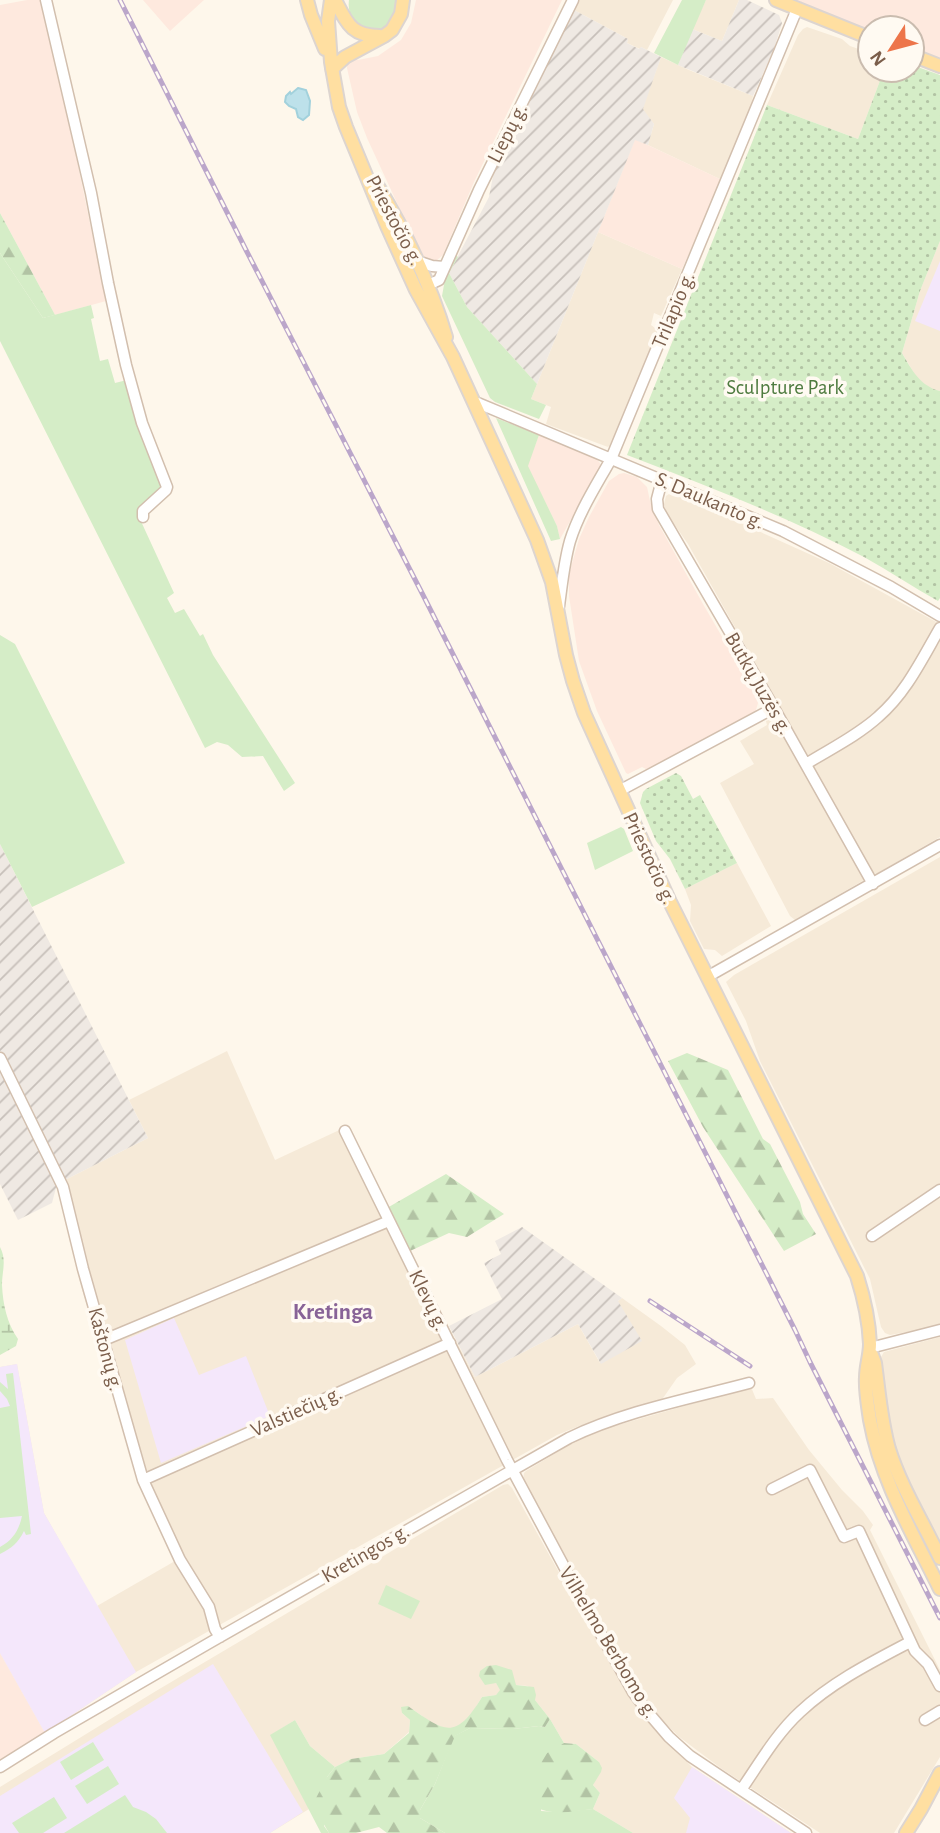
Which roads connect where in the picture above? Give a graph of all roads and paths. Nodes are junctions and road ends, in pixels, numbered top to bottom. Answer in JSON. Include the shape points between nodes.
{"nodes":[{"id":1,"x":46,"y":0,"type":"edge"},
{"id":2,"x":307,"y":0,"type":"edge"},
{"id":3,"x":333,"y":0,"type":"edge"},
{"id":4,"x":404,"y":0,"type":"edge"},
{"id":5,"x":573,"y":0,"type":"edge"},
{"id":6,"x":776,"y":0,"type":"edge"},
{"id":7,"x":797,"y":9,"type":"junction"},
{"id":8,"x":856,"y":32,"type":"edge"},
{"id":9,"x":384,"y":36,"type":"junction"},
{"id":10,"x":332,"y":66,"type":"junction"},
{"id":11,"x":359,"y":157,"type":"junction"},
{"id":12,"x":418,"y":261,"type":"junction"},
{"id":13,"x":444,"y":267,"type":"junction"},
{"id":14,"x":422,"y":287,"type":"junction"},
{"id":15,"x":473,"y":401,"type":"junction"},
{"id":16,"x":611,"y":459,"type":"junction"},
{"id":17,"x":663,"y":480,"type":"junction"},
{"id":18,"x":143,"y":517,"type":"dead end"},
{"id":19,"x":559,"y":613,"type":"junction"},
{"id":20,"x":940,"y":616,"type":"edge"},
{"id":21,"x":940,"y":628,"type":"edge"},
{"id":22,"x":774,"y":708,"type":"junction"},
{"id":23,"x":806,"y":764,"type":"junction"},
{"id":24,"x":619,"y":791,"type":"junction"},
{"id":25,"x":940,"y":845,"type":"edge"},
{"id":26,"x":873,"y":884,"type":"junction"},
{"id":27,"x":707,"y":977,"type":"junction"},
{"id":28,"x":0,"y":1058,"type":"edge"},
{"id":29,"x":345,"y":1131,"type":"dead end"},
{"id":30,"x":940,"y":1190,"type":"edge"},
{"id":31,"x":389,"y":1221,"type":"junction"},
{"id":32,"x":873,"y":1236,"type":"dead end"},
{"id":33,"x":940,"y":1330,"type":"edge"},
{"id":34,"x":104,"y":1340,"type":"junction"},
{"id":35,"x":450,"y":1343,"type":"junction"},
{"id":36,"x":870,"y":1348,"type":"junction"},
{"id":37,"x":749,"y":1383,"type":"dead end"},
{"id":38,"x":512,"y":1470,"type":"junction"},
{"id":39,"x":143,"y":1480,"type":"junction"},
{"id":40,"x":772,"y":1489,"type":"dead end"},
{"id":41,"x":940,"y":1558,"type":"edge"},
{"id":42,"x":929,"y":1568,"type":"junction"},
{"id":43,"x":940,"y":1579,"type":"edge"},
{"id":44,"x":940,"y":1589,"type":"edge"},
{"id":45,"x":219,"y":1637,"type":"junction"},
{"id":46,"x":910,"y":1642,"type":"junction"},
{"id":47,"x":940,"y":1686,"type":"edge"},
{"id":48,"x":940,"y":1711,"type":"edge"},
{"id":49,"x":925,"y":1720,"type":"dead end"},
{"id":50,"x":0,"y":1767,"type":"edge"},
{"id":51,"x":940,"y":1773,"type":"edge"},
{"id":52,"x":940,"y":1788,"type":"edge"},
{"id":53,"x":741,"y":1790,"type":"junction"},
{"id":54,"x":921,"y":1810,"type":"junction"},
{"id":55,"x":806,"y":1833,"type":"edge"},
{"id":56,"x":906,"y":1833,"type":"edge"}],
"edges":[{"from":1,"to":18,"type":"street","via":[[126,365],[167,487],[143,511]]},
{"from":2,"to":10,"type":"main road"},
{"from":3,"to":9,"type":"main road","via":[[352,28],[366,36]]},
{"from":3,"to":10,"type":"main road","name":"Priestočio g.","via":[[328,20]]},
{"from":4,"to":9,"type":"main road","via":[[397,23]]},
{"from":5,"to":13,"type":"street","name":"Liepų g."},
{"from":6,"to":7,"type":"main road"},
{"from":7,"to":8,"type":"main road"},
{"from":7,"to":16,"type":"street","name":"Trilapio g."},
{"from":9,"to":10,"type":"main road"},
{"from":10,"to":11,"type":"main road","name":"Priestočio g.","via":[[339,107]]},
{"from":11,"to":12,"type":"main road","name":"Priestočio g."},
{"from":11,"to":14,"type":"main road","name":"Priestočio g.","via":[[387,226]]},
{"from":12,"to":13,"type":"street"},
{"from":12,"to":14,"type":"main road","name":"Priestočio g."},
{"from":13,"to":14,"type":"street","name":"Liepų g.","via":[[439,280]]},
{"from":14,"to":15,"type":"main road","name":"Priestočio g.","via":[[436,300],[453,357]]},
{"from":15,"to":16,"type":"street","name":"S. Daukanto g."},
{"from":15,"to":19,"type":"main road","name":"Priestočio g.","via":[[540,549]]},
{"from":16,"to":17,"type":"street","name":"S. Daukanto g."},
{"from":16,"to":19,"type":"street","name":"Trilapio g.","via":[[570,541]]},
{"from":17,"to":20,"type":"street","name":"S. Daukanto g.","via":[[818,548]]},
{"from":17,"to":22,"type":"street","name":"Butkų Juzės g.","via":[[658,509]]},
{"from":19,"to":24,"type":"main road","name":"Priestočio g.","via":[[577,694]]},
{"from":21,"to":23,"type":"street","via":[[913,677],[880,715]]},
{"from":22,"to":23,"type":"street","name":"Butkų Juzės g."},
{"from":22,"to":24,"type":"street"},
{"from":23,"to":26,"type":"street","name":"Butkų Juzės g."},
{"from":24,"to":27,"type":"main road","name":"Priestočio g."},
{"from":25,"to":26,"type":"street"},
{"from":26,"to":27,"type":"street"},
{"from":27,"to":36,"type":"main road","name":"Priestočio g.","via":[[857,1276],[867,1310]]},
{"from":28,"to":34,"type":"street","name":"Kaštonų g.","via":[[63,1187]]},
{"from":29,"to":31,"type":"street","name":"Klevų g."},
{"from":30,"to":32,"type":"street"},
{"from":31,"to":34,"type":"street"},
{"from":31,"to":35,"type":"street","name":"Klevų g."},
{"from":33,"to":36,"type":"street"},
{"from":34,"to":39,"type":"street","name":"Kaštonų g."},
{"from":35,"to":38,"type":"street","name":"Klevų g."},
{"from":35,"to":39,"type":"street","name":"Valstiečių g."},
{"from":36,"to":41,"type":"main road","via":[[890,1453]]},
{"from":36,"to":42,"type":"main road","via":[[865,1378],[875,1443],[903,1517]]},
{"from":37,"to":38,"type":"street","name":"Kretingos g.","via":[[602,1424]]},
{"from":38,"to":45,"type":"street","name":"Kretingos g."},
{"from":38,"to":53,"type":"street","name":"Vilhelmo Berbomo g.","via":[[633,1692],[669,1737]]},
{"from":39,"to":45,"type":"street","name":"Kaštonų g.","via":[[180,1560],[209,1607]]},
{"from":40,"to":46,"type":"street","via":[[810,1470],[844,1537],[859,1531]]},
{"from":42,"to":43,"type":"main road"},
{"from":42,"to":44,"type":"main road"},
{"from":45,"to":50,"type":"street","name":"Kretingos g."},
{"from":46,"to":47,"type":"street"},
{"from":46,"to":53,"type":"street","via":[[852,1674],[800,1712]]},
{"from":48,"to":49,"type":"street"},
{"from":51,"to":54,"type":"main road"},
{"from":52,"to":54,"type":"main road"},
{"from":53,"to":55,"type":"street","name":"Vilhelmo Berbomo g."},
{"from":54,"to":56,"type":"main road"}]}
